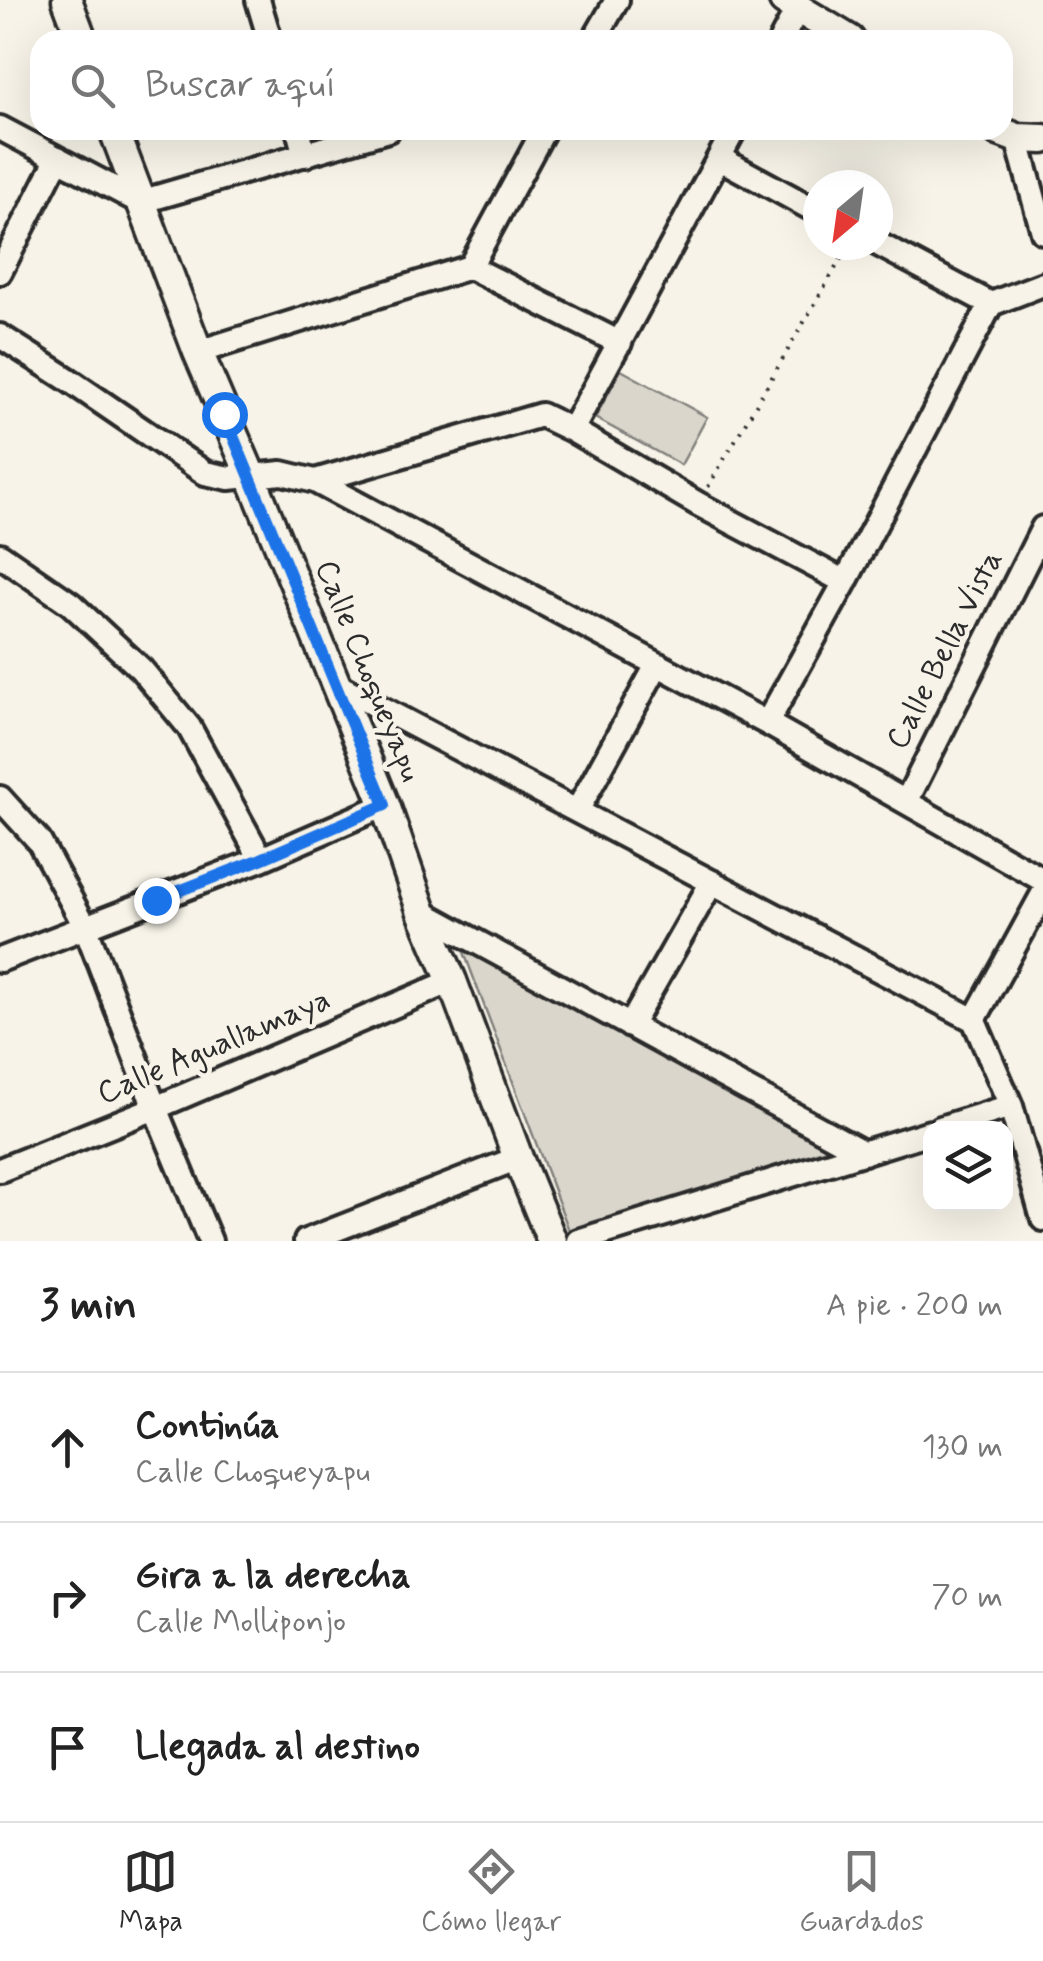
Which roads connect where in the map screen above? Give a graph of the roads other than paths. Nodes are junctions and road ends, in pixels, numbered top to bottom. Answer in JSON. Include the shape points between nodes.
{"nodes":[{"id":1,"x":67,"y":0,"type":"edge"},
{"id":2,"x":258,"y":0,"type":"edge"},
{"id":3,"x":617,"y":0,"type":"edge"},
{"id":4,"x":791,"y":4,"type":"edge"},
{"id":5,"x":78,"y":30,"type":"edge"},
{"id":6,"x":267,"y":30,"type":"edge"},
{"id":7,"x":600,"y":30,"type":"edge"},
{"id":8,"x":784,"y":30,"type":"edge"},
{"id":9,"x":834,"y":30,"type":"edge"},
{"id":10,"x":0,"y":128,"type":"edge"},
{"id":11,"x":1019,"y":136,"type":"edge"},
{"id":12,"x":118,"y":140,"type":"edge"},
{"id":13,"x":301,"y":140,"type":"edge"},
{"id":14,"x":355,"y":140,"type":"edge"},
{"id":15,"x":539,"y":140,"type":"edge"},
{"id":16,"x":729,"y":140,"type":"edge"},
{"id":17,"x":306,"y":155,"type":"junction"},
{"id":18,"x":58,"y":158,"type":"junction"},
{"id":19,"x":719,"y":158,"type":"junction"},
{"id":20,"x":140,"y":202,"type":"junction"},
{"id":21,"x":803,"y":204,"type":"edge"},
{"id":22,"x":1043,"y":232,"type":"edge"},
{"id":23,"x":893,"y":252,"type":"edge"},
{"id":24,"x":470,"y":266,"type":"junction"},
{"id":25,"x":0,"y":272,"type":"edge"},
{"id":26,"x":1043,"y":284,"type":"edge"},
{"id":27,"x":991,"y":304,"type":"junction"},
{"id":28,"x":0,"y":336,"type":"edge"},
{"id":29,"x":620,"y":343,"type":"junction"},
{"id":30,"x":198,"y":352,"type":"junction"},
{"id":31,"x":572,"y":430,"type":"junction"},
{"id":32,"x":251,"y":476,"type":"junction"},
{"id":33,"x":314,"y":480,"type":"junction"},
{"id":34,"x":1043,"y":528,"type":"edge"},
{"id":35,"x":0,"y":554,"type":"edge"},
{"id":36,"x":845,"y":582,"type":"junction"},
{"id":37,"x":657,"y":664,"type":"junction"},
{"id":38,"x":337,"y":685,"type":"junction"},
{"id":39,"x":767,"y":723,"type":"junction"},
{"id":40,"x":0,"y":798,"type":"edge"},
{"id":41,"x":906,"y":802,"type":"junction"},
{"id":42,"x":385,"y":805,"type":"junction"},
{"id":43,"x":577,"y":811,"type":"junction"},
{"id":44,"x":261,"y":859,"type":"junction"},
{"id":45,"x":1043,"y":880,"type":"edge"},
{"id":46,"x":712,"y":882,"type":"junction"},
{"id":47,"x":1043,"y":894,"type":"edge"},
{"id":48,"x":422,"y":912,"type":"junction"},
{"id":49,"x":86,"y":928,"type":"junction"},
{"id":50,"x":0,"y":960,"type":"edge"},
{"id":51,"x":452,"y":981,"type":"junction"},
{"id":52,"x":974,"y":1020,"type":"junction"},
{"id":53,"x":630,"y":1026,"type":"junction"},
{"id":54,"x":1011,"y":1106,"type":"junction"},
{"id":55,"x":155,"y":1108,"type":"junction"},
{"id":56,"x":963,"y":1121,"type":"edge"},
{"id":57,"x":923,"y":1134,"type":"edge"},
{"id":58,"x":864,"y":1153,"type":"junction"},
{"id":59,"x":518,"y":1158,"type":"junction"},
{"id":60,"x":0,"y":1170,"type":"edge"},
{"id":61,"x":1043,"y":1218,"type":"edge"},
{"id":62,"x":210,"y":1241,"type":"edge"},
{"id":63,"x":306,"y":1241,"type":"edge"},
{"id":64,"x":552,"y":1241,"type":"edge"},
{"id":65,"x":578,"y":1241,"type":"edge"}],
"edges":[{"from":1,"to":5,"type":"street"},
{"from":2,"to":6,"type":"street"},
{"from":3,"to":7,"type":"street"},
{"from":4,"to":8,"type":"street"},
{"from":4,"to":9,"type":"street"},
{"from":10,"to":18,"type":"street"},
{"from":11,"to":22,"type":"street"},
{"from":12,"to":20,"type":"street","name":"Calle Choqueyapu"},
{"from":13,"to":17,"type":"street"},
{"from":14,"to":17,"type":"street"},
{"from":15,"to":24,"type":"street"},
{"from":16,"to":19,"type":"street"},
{"from":17,"to":20,"type":"street"},
{"from":18,"to":20,"type":"street"},
{"from":18,"to":25,"type":"street"},
{"from":19,"to":21,"type":"street"},
{"from":19,"to":29,"type":"street"},
{"from":20,"to":30,"type":"street","name":"Calle Choqueyapu"},
{"from":23,"to":27,"type":"street"},
{"from":24,"to":29,"type":"street"},
{"from":24,"to":30,"type":"street"},
{"from":26,"to":27,"type":"street"},
{"from":27,"to":36,"type":"street"},
{"from":28,"to":32,"type":"street","via":[[205,473]]},
{"from":29,"to":31,"type":"street"},
{"from":30,"to":32,"type":"street","name":"Calle Choqueyapu"},
{"from":31,"to":33,"type":"street","via":[[540,415]]},
{"from":31,"to":36,"type":"street"},
{"from":32,"to":33,"type":"street"},
{"from":32,"to":38,"type":"street","name":"Calle Choqueyapu"},
{"from":33,"to":37,"type":"street"},
{"from":34,"to":41,"type":"street","name":"Calle Bella Vista"},
{"from":35,"to":44,"type":"street","via":[[71,604],[141,669],[189,727]]},
{"from":36,"to":39,"type":"street"},
{"from":37,"to":39,"type":"street"},
{"from":37,"to":43,"type":"street"},
{"from":38,"to":42,"type":"street","name":"Calle Choqueyapu"},
{"from":38,"to":43,"type":"street"},
{"from":39,"to":41,"type":"street"},
{"from":40,"to":49,"type":"street","via":[[39,841]]},
{"from":41,"to":45,"type":"street"},
{"from":42,"to":44,"type":"street"},
{"from":42,"to":48,"type":"street","name":"Calle Choqueyapu"},
{"from":43,"to":46,"type":"street"},
{"from":44,"to":49,"type":"street"},
{"from":46,"to":52,"type":"street"},
{"from":46,"to":53,"type":"street"},
{"from":47,"to":52,"type":"street"},
{"from":48,"to":51,"type":"street","name":"Calle Choqueyapu"},
{"from":48,"to":53,"type":"street"},
{"from":49,"to":50,"type":"street"},
{"from":49,"to":55,"type":"street"},
{"from":51,"to":55,"type":"street","name":"Calle Aguallamaya"},
{"from":51,"to":59,"type":"street","name":"Calle Choqueyapu"},
{"from":52,"to":54,"type":"street"},
{"from":53,"to":58,"type":"street"},
{"from":54,"to":56,"type":"street"},
{"from":54,"to":61,"type":"street"},
{"from":55,"to":60,"type":"street","name":"Calle Aguallamaya"},
{"from":55,"to":62,"type":"street"},
{"from":57,"to":58,"type":"street"},
{"from":58,"to":65,"type":"street"},
{"from":59,"to":63,"type":"street"},
{"from":59,"to":64,"type":"street","name":"Calle Choqueyapu"}]}
